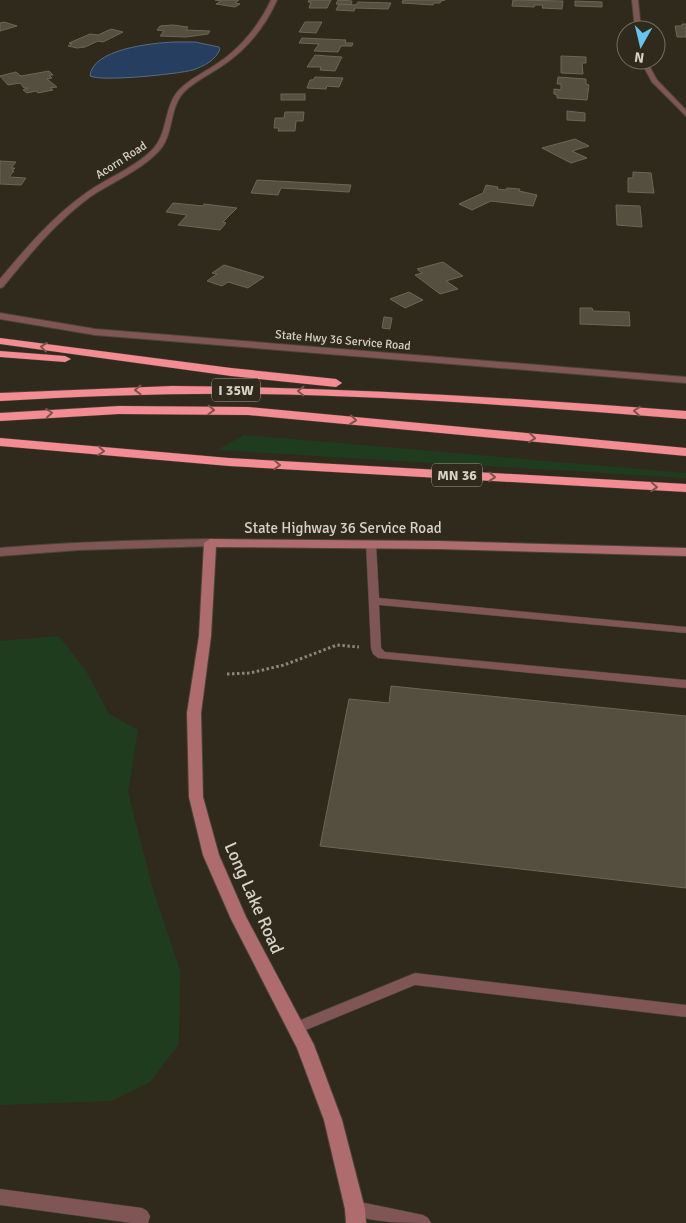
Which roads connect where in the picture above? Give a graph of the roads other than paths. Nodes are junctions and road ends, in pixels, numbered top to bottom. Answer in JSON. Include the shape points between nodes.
{"nodes":[{"id":1,"x":274,"y":0,"type":"edge"},
{"id":2,"x":635,"y":0,"type":"edge"},
{"id":3,"x":637,"y":20,"type":"edge"},
{"id":4,"x":648,"y":70,"type":"edge"},
{"id":5,"x":686,"y":114,"type":"edge"},
{"id":6,"x":0,"y":285,"type":"edge"},
{"id":7,"x":0,"y":316,"type":"edge"},
{"id":8,"x":0,"y":341,"type":"edge"},
{"id":9,"x":0,"y":354,"type":"edge"},
{"id":10,"x":231,"y":372,"type":"junction"},
{"id":11,"x":686,"y":380,"type":"edge"},
{"id":12,"x":0,"y":397,"type":"edge"},
{"id":13,"x":472,"y":398,"type":"junction"},
{"id":14,"x":686,"y":414,"type":"edge"},
{"id":15,"x":0,"y":417,"type":"edge"},
{"id":16,"x":0,"y":442,"type":"edge"},
{"id":17,"x":686,"y":452,"type":"edge"},
{"id":18,"x":686,"y":488,"type":"edge"},
{"id":19,"x":210,"y":543,"type":"junction"},
{"id":20,"x":371,"y":544,"type":"junction"},
{"id":21,"x":0,"y":552,"type":"edge"},
{"id":22,"x":686,"y":552,"type":"edge"},
{"id":23,"x":373,"y":601,"type":"junction"},
{"id":24,"x":686,"y":630,"type":"edge"},
{"id":25,"x":686,"y":684,"type":"edge"},
{"id":26,"x":686,"y":1011,"type":"edge"},
{"id":27,"x":296,"y":1028,"type":"junction"},
{"id":28,"x":0,"y":1197,"type":"edge"},
{"id":29,"x":356,"y":1216,"type":"edge"},
{"id":30,"x":140,"y":1223,"type":"edge"},
{"id":31,"x":423,"y":1223,"type":"edge"}],
"edges":[{"from":1,"to":6,"type":"street","name":"Acorn Road","via":[[269,12],[237,50],[178,94],[169,111],[165,138],[159,147],[58,218]]},
{"from":2,"to":3,"type":"street"},
{"from":4,"to":5,"type":"street","via":[[654,81]]},
{"from":7,"to":11,"type":"street","name":"State Hwy 36 Service Road","via":[[95,332]]},
{"from":10,"to":8,"type":"highway","one_way":true},
{"from":9,"to":10,"type":"highway"},
{"from":10,"to":13,"type":"highway"},
{"from":13,"to":12,"type":"highway","number":"I 35W","one_way":true,"via":[[213,390],[135,390]]},
{"from":14,"to":13,"type":"highway","number":"I 35W","one_way":true},
{"from":15,"to":17,"type":"highway","number":"I 35W","one_way":true,"via":[[119,410],[248,411]]},
{"from":16,"to":18,"type":"highway","number":"MN 36","one_way":true,"via":[[229,462]]},
{"from":19,"to":20,"type":"street","name":"State Highway 36 Service Road"},
{"from":19,"to":21,"type":"street","name":"State Highway 36 Service Road","via":[[55,546]]},
{"from":19,"to":27,"type":"street","name":"Long Lake Road","via":[[205,636],[194,712],[196,797],[214,863],[239,919]]},
{"from":20,"to":22,"type":"street","name":"State Highway 36 Service Road"},
{"from":20,"to":23,"type":"lane"},
{"from":23,"to":24,"type":"lane"},
{"from":23,"to":25,"type":"lane","via":[[376,648],[382,655]]},
{"from":26,"to":27,"type":"lane","via":[[415,979]]},
{"from":27,"to":29,"type":"street","name":"Long Lake Road","via":[[333,1120]]},
{"from":28,"to":30,"type":"lane","via":[[142,1216]]},
{"from":29,"to":31,"type":"lane"}]}
